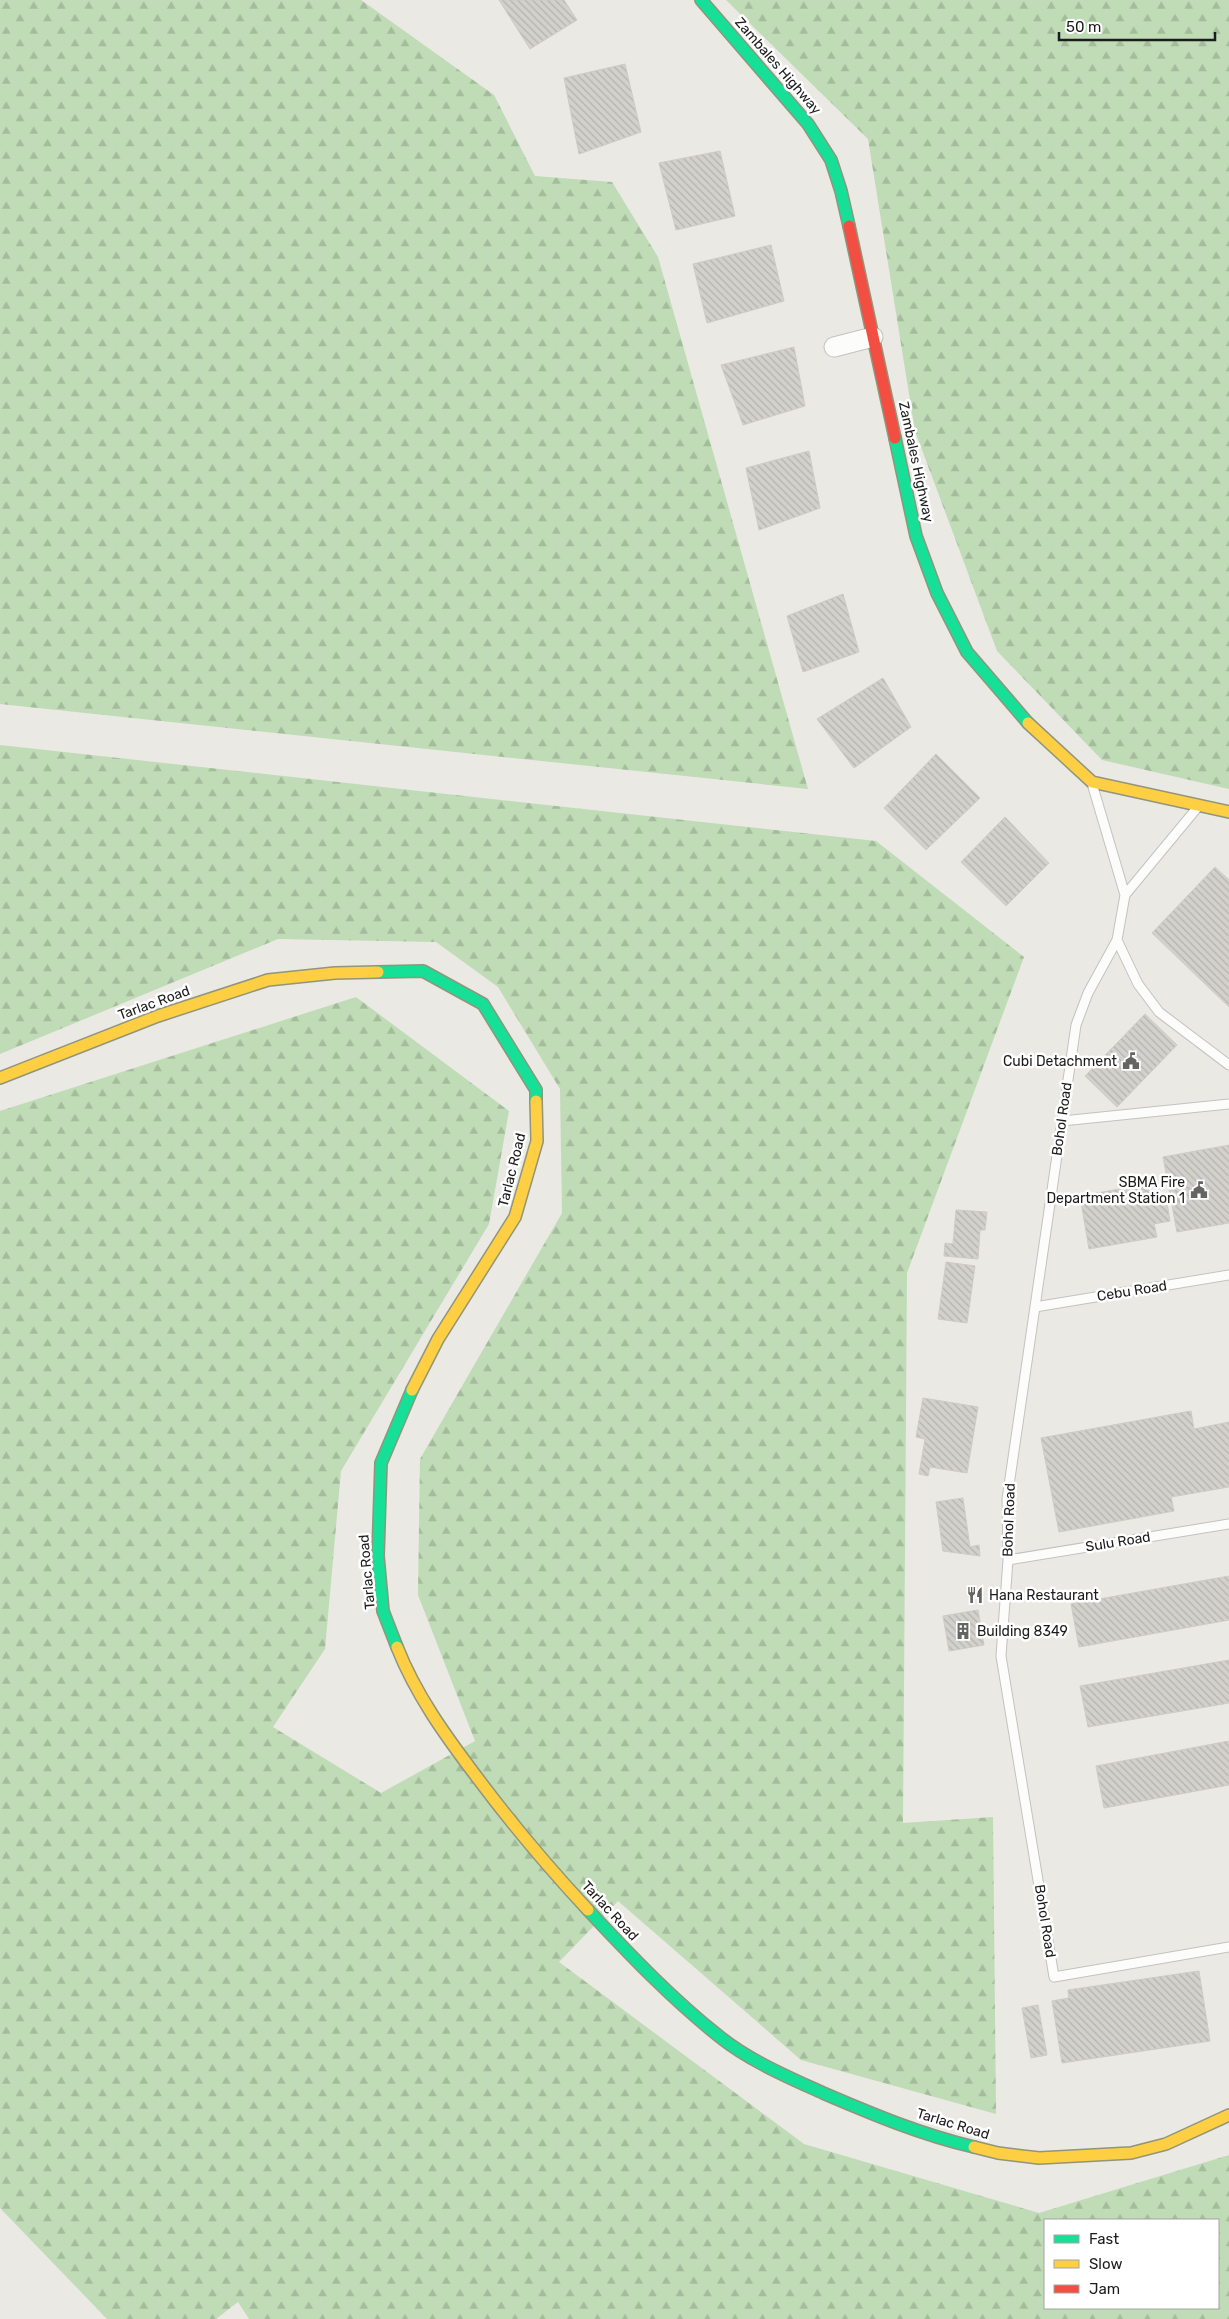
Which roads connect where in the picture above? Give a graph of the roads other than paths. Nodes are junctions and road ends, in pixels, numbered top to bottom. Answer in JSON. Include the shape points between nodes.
{"nodes":[{"id":1,"x":701,"y":0,"type":"edge"},
{"id":2,"x":873,"y":337,"type":"junction"},
{"id":3,"x":834,"y":347,"type":"dead end"},
{"id":4,"x":1092,"y":782,"type":"junction"},
{"id":5,"x":1198,"y":806,"type":"junction"},
{"id":6,"x":1229,"y":812,"type":"edge"},
{"id":7,"x":1125,"y":895,"type":"junction"},
{"id":8,"x":1117,"y":940,"type":"junction"},
{"id":9,"x":1229,"y":1065,"type":"edge"},
{"id":10,"x":0,"y":1078,"type":"edge"},
{"id":11,"x":1229,"y":1104,"type":"edge"},
{"id":12,"x":1062,"y":1121,"type":"junction"},
{"id":13,"x":1229,"y":1275,"type":"edge"},
{"id":14,"x":1035,"y":1307,"type":"junction"},
{"id":15,"x":1229,"y":1524,"type":"edge"},
{"id":16,"x":1008,"y":1560,"type":"junction"},
{"id":17,"x":1229,"y":1947,"type":"edge"},
{"id":18,"x":1229,"y":2115,"type":"edge"}],
"edges":[{"from":1,"to":2,"type":"main road","name":"Zambales Highway","via":[[808,124],[831,160],[841,191]]},
{"from":2,"to":3,"type":"street"},
{"from":2,"to":4,"type":"main road","name":"Zambales Highway","via":[[916,536],[938,593],[967,652],[1024,720]]},
{"from":4,"to":5,"type":"main road","name":"Zambales Highway"},
{"from":4,"to":7,"type":"lane","name":"Bohol Road"},
{"from":5,"to":6,"type":"main road","name":"Zambales Highway"},
{"from":5,"to":7,"type":"lane","name":"Bohol Road"},
{"from":7,"to":8,"type":"lane","name":"Bohol Road"},
{"from":8,"to":9,"type":"lane","via":[[1138,984],[1159,1012]]},
{"from":8,"to":12,"type":"lane","name":"Bohol Road","via":[[1088,993],[1076,1025]]},
{"from":10,"to":18,"type":"main road","name":"Tarlac Road","via":[[158,1016],[268,980],[423,971],[483,1004],[536,1090],[537,1141],[515,1217],[438,1339],[409,1396],[381,1463],[378,1556],[383,1611],[407,1673],[438,1726],[503,1812],[647,1973],[721,2038],[778,2073],[860,2109],[951,2142],[1038,2158],[1131,2153],[1166,2144]]},
{"from":11,"to":12,"type":"lane"},
{"from":12,"to":14,"type":"lane","name":"Bohol Road"},
{"from":13,"to":14,"type":"lane","name":"Cebu Road"},
{"from":14,"to":16,"type":"lane","name":"Bohol Road","via":[[1007,1499]]},
{"from":15,"to":16,"type":"lane","name":"Sulu Road"},
{"from":16,"to":17,"type":"lane","name":"Bohol Road","via":[[1001,1656],[1054,1977]]}]}
